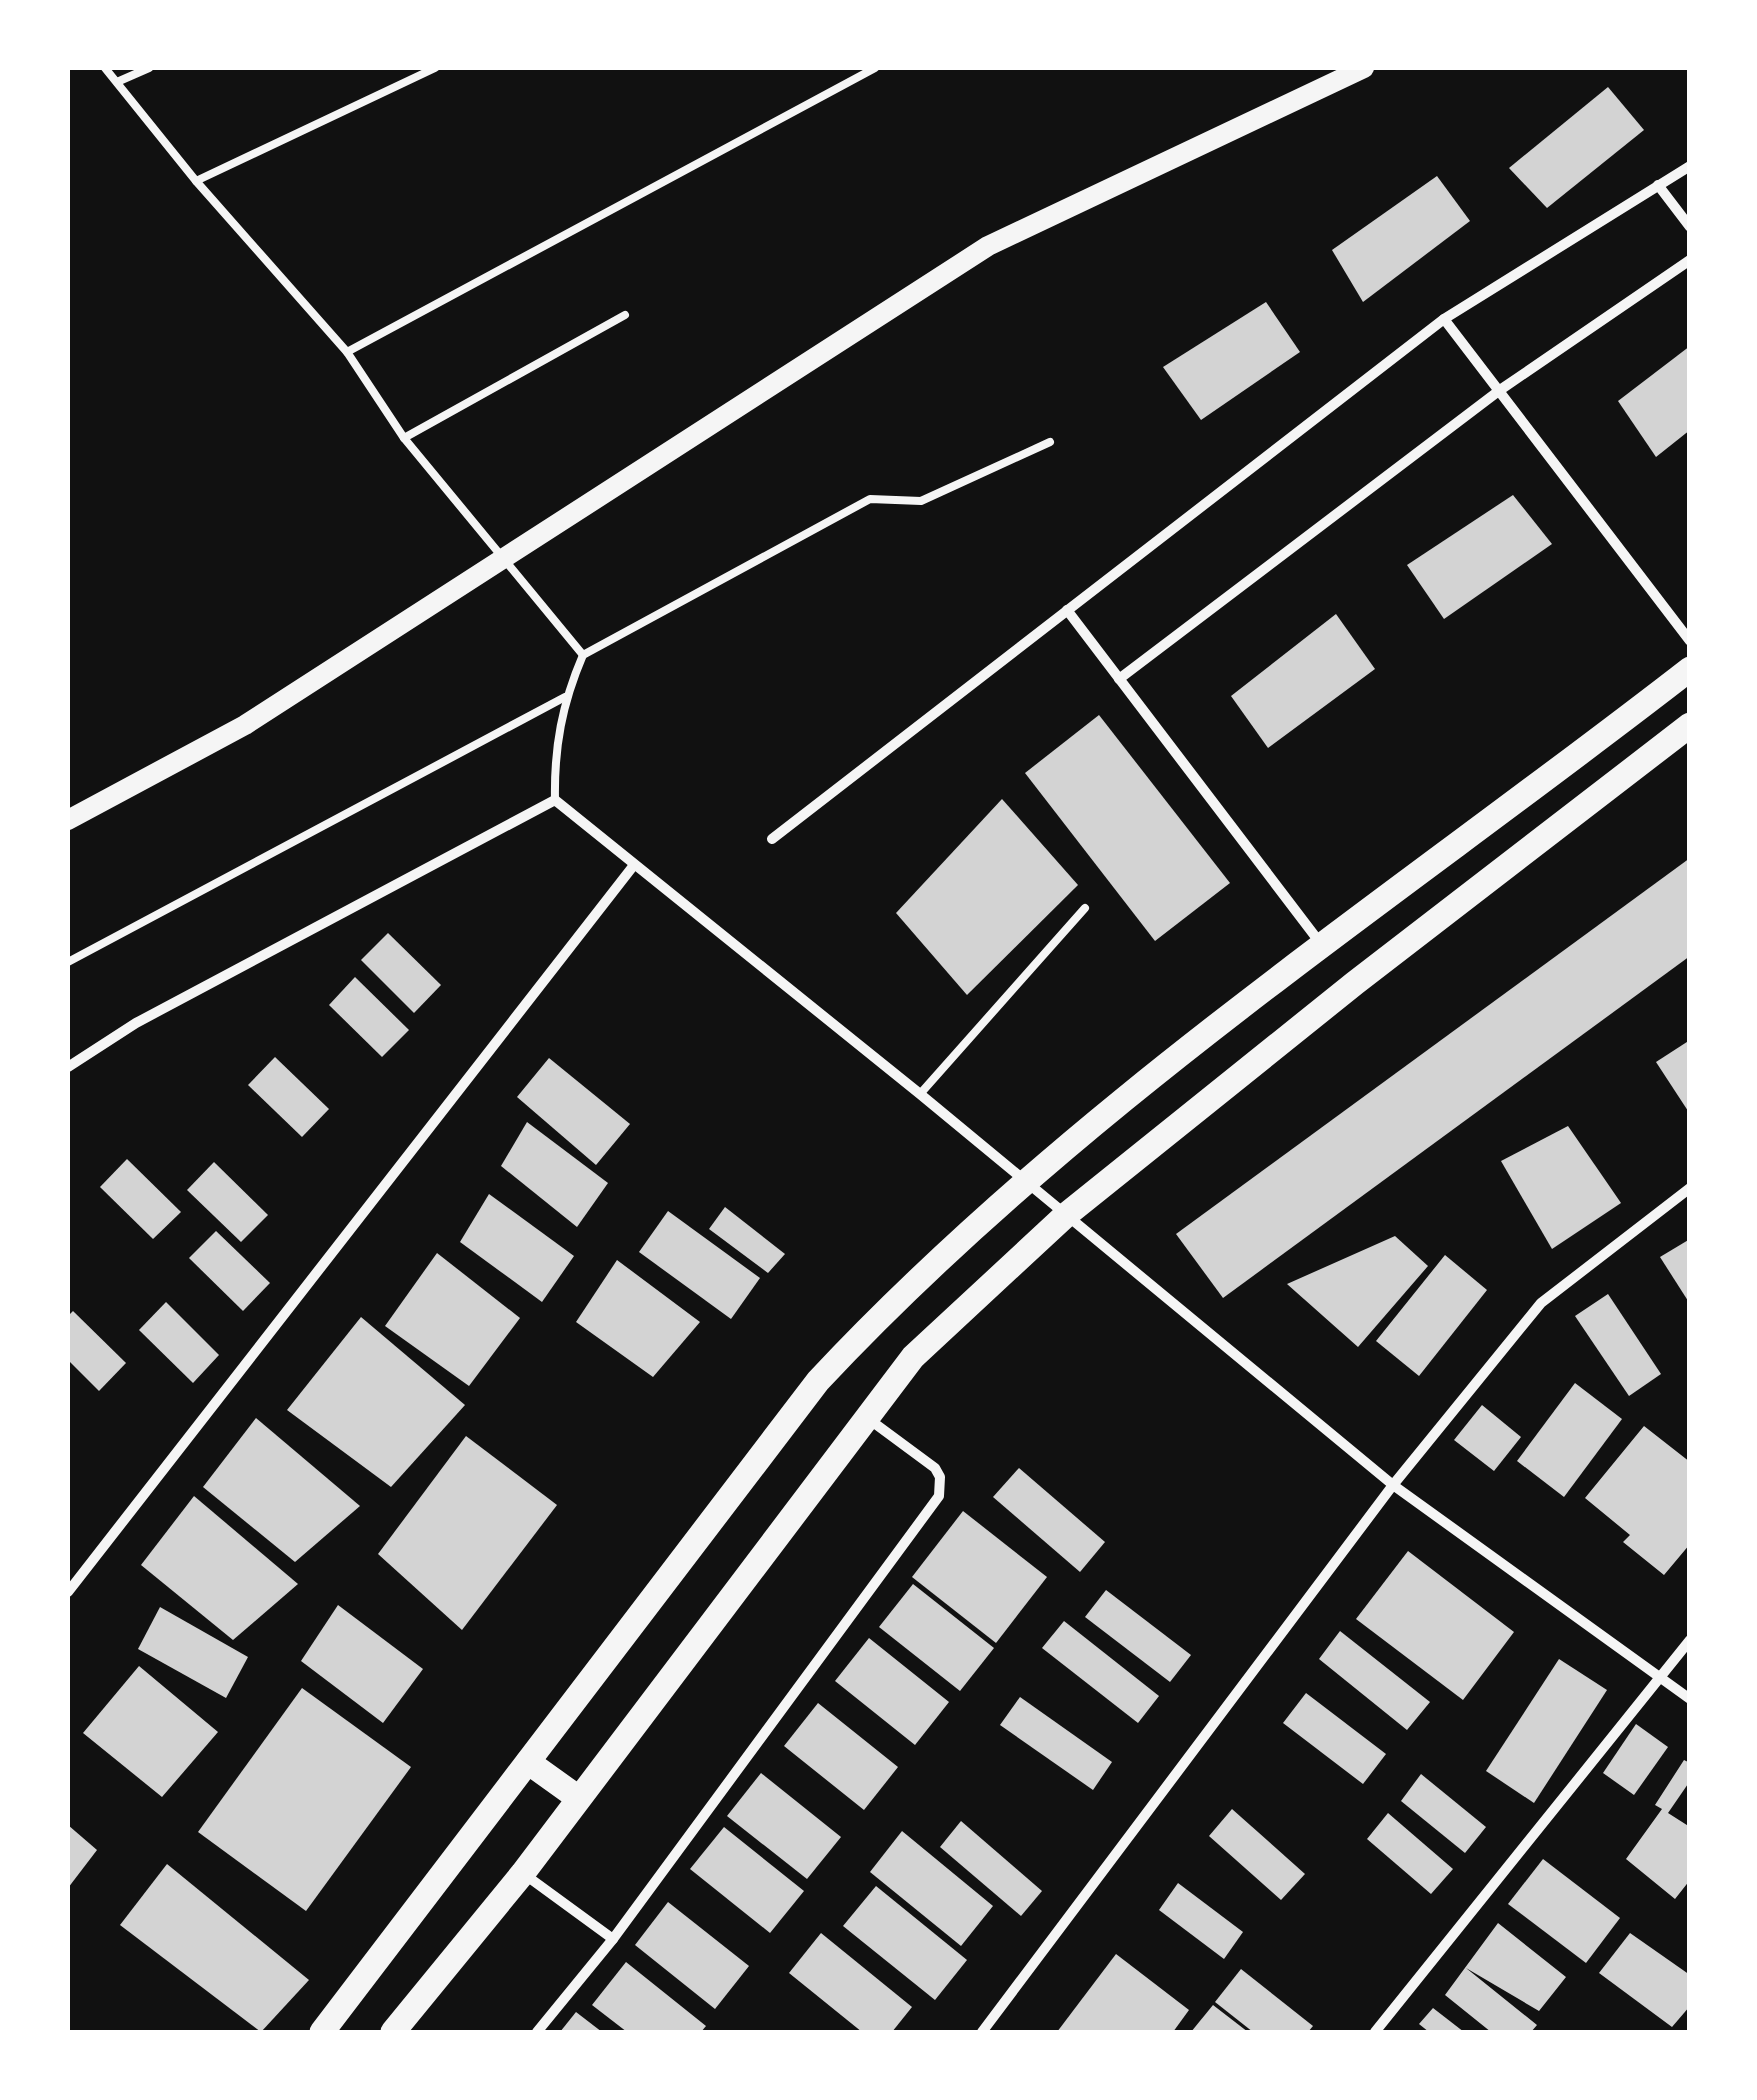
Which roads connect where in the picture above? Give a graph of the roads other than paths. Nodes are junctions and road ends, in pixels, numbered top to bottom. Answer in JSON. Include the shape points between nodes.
{"nodes":[{"id":1,"x":105,"y":68,"type":"edge"},
{"id":2,"x":149,"y":68,"type":"edge"},
{"id":3,"x":435,"y":68,"type":"edge"},
{"id":4,"x":876,"y":68,"type":"edge"},
{"id":5,"x":1364,"y":68,"type":"edge"},
{"id":6,"x":116,"y":82,"type":"junction"},
{"id":7,"x":1690,"y":166,"type":"edge"},
{"id":8,"x":196,"y":180,"type":"junction"},
{"id":9,"x":1658,"y":185,"type":"junction"},
{"id":10,"x":1690,"y":227,"type":"edge"},
{"id":11,"x":1690,"y":260,"type":"edge"},
{"id":12,"x":625,"y":315,"type":"dead end"},
{"id":13,"x":1444,"y":319,"type":"junction"},
{"id":14,"x":346,"y":352,"type":"junction"},
{"id":15,"x":1500,"y":390,"type":"junction"},
{"id":16,"x":404,"y":438,"type":"junction"},
{"id":17,"x":1050,"y":442,"type":"dead end"},
{"id":18,"x":502,"y":559,"type":"junction"},
{"id":19,"x":1067,"y":610,"type":"junction"},
{"id":20,"x":1690,"y":641,"type":"edge"},
{"id":21,"x":583,"y":655,"type":"junction"},
{"id":22,"x":1690,"y":669,"type":"edge"},
{"id":23,"x":1120,"y":679,"type":"junction"},
{"id":24,"x":565,"y":697,"type":"junction"},
{"id":25,"x":1690,"y":726,"type":"edge"},
{"id":26,"x":554,"y":800,"type":"junction"},
{"id":27,"x":1518,"y":800,"type":"junction"},
{"id":28,"x":68,"y":820,"type":"edge"},
{"id":29,"x":1545,"y":838,"type":"junction"},
{"id":30,"x":772,"y":839,"type":"dead end"},
{"id":31,"x":634,"y":864,"type":"junction"},
{"id":32,"x":1086,"y":908,"type":"dead end"},
{"id":33,"x":1324,"y":946,"type":"junction"},
{"id":34,"x":68,"y":962,"type":"edge"},
{"id":35,"x":68,"y":1068,"type":"edge"},
{"id":36,"x":920,"y":1094,"type":"junction"},
{"id":37,"x":1026,"y":1182,"type":"junction"},
{"id":38,"x":1690,"y":1188,"type":"edge"},
{"id":39,"x":1066,"y":1215,"type":"junction"},
{"id":40,"x":866,"y":1416,"type":"junction"},
{"id":41,"x":1394,"y":1486,"type":"junction"},
{"id":42,"x":68,"y":1592,"type":"edge"},
{"id":43,"x":1690,"y":1640,"type":"edge"},
{"id":44,"x":1656,"y":1678,"type":"junction"},
{"id":45,"x":1690,"y":1699,"type":"edge"},
{"id":46,"x":528,"y":1762,"type":"junction"},
{"id":47,"x":577,"y":1798,"type":"junction"},
{"id":48,"x":523,"y":1874,"type":"junction"},
{"id":49,"x":613,"y":1939,"type":"junction"},
{"id":50,"x":322,"y":2032,"type":"edge"},
{"id":51,"x":393,"y":2032,"type":"edge"},
{"id":52,"x":537,"y":2032,"type":"edge"},
{"id":53,"x":982,"y":2032,"type":"edge"},
{"id":54,"x":1375,"y":2032,"type":"edge"}],
"edges":[{"from":1,"to":6,"type":"lane"},
{"from":2,"to":6,"type":"lane"},
{"from":3,"to":8,"type":"lane"},
{"from":4,"to":14,"type":"lane"},
{"from":5,"to":18,"type":"main road","via":[[988,246]]},
{"from":6,"to":8,"type":"lane"},
{"from":7,"to":9,"type":"street"},
{"from":8,"to":14,"type":"lane"},
{"from":9,"to":10,"type":"street"},
{"from":9,"to":13,"type":"street"},
{"from":11,"to":15,"type":"street"},
{"from":12,"to":16,"type":"lane"},
{"from":13,"to":15,"type":"street"},
{"from":13,"to":19,"type":"street"},
{"from":14,"to":16,"type":"lane"},
{"from":15,"to":20,"type":"street"},
{"from":15,"to":23,"type":"street"},
{"from":16,"to":18,"type":"lane"},
{"from":17,"to":21,"type":"lane","via":[[922,501],[870,499]]},
{"from":18,"to":21,"type":"lane"},
{"from":18,"to":28,"type":"main road","via":[[245,726]]},
{"from":19,"to":23,"type":"street"},
{"from":19,"to":30,"type":"street"},
{"from":21,"to":24,"type":"lane"},
{"from":22,"to":27,"type":"main road"},
{"from":23,"to":33,"type":"street"},
{"from":24,"to":26,"type":"lane","via":[[554,749]]},
{"from":24,"to":34,"type":"lane"},
{"from":25,"to":29,"type":"main road"},
{"from":26,"to":31,"type":"street"},
{"from":26,"to":35,"type":"street","via":[[136,1023]]},
{"from":27,"to":29,"type":"main road"},
{"from":27,"to":33,"type":"main road"},
{"from":29,"to":39,"type":"main road"},
{"from":31,"to":36,"type":"street"},
{"from":31,"to":42,"type":"street"},
{"from":32,"to":36,"type":"lane"},
{"from":33,"to":37,"type":"main road","via":[[1076,1136]]},
{"from":36,"to":37,"type":"street"},
{"from":37,"to":39,"type":"street"},
{"from":37,"to":46,"type":"main road","via":[[818,1381]]},
{"from":38,"to":41,"type":"street","via":[[1541,1303]]},
{"from":39,"to":40,"type":"main road","via":[[913,1357]]},
{"from":39,"to":41,"type":"street"},
{"from":40,"to":47,"type":"main road"},
{"from":40,"to":49,"type":"street","via":[[935,1468],[939,1496]]},
{"from":41,"to":44,"type":"street"},
{"from":41,"to":53,"type":"street"},
{"from":43,"to":44,"type":"street"},
{"from":44,"to":45,"type":"street"},
{"from":44,"to":54,"type":"street"},
{"from":46,"to":47,"type":"main road"},
{"from":46,"to":50,"type":"main road"},
{"from":47,"to":48,"type":"main road"},
{"from":48,"to":49,"type":"street"},
{"from":48,"to":51,"type":"main road"},
{"from":49,"to":52,"type":"street"}]}
